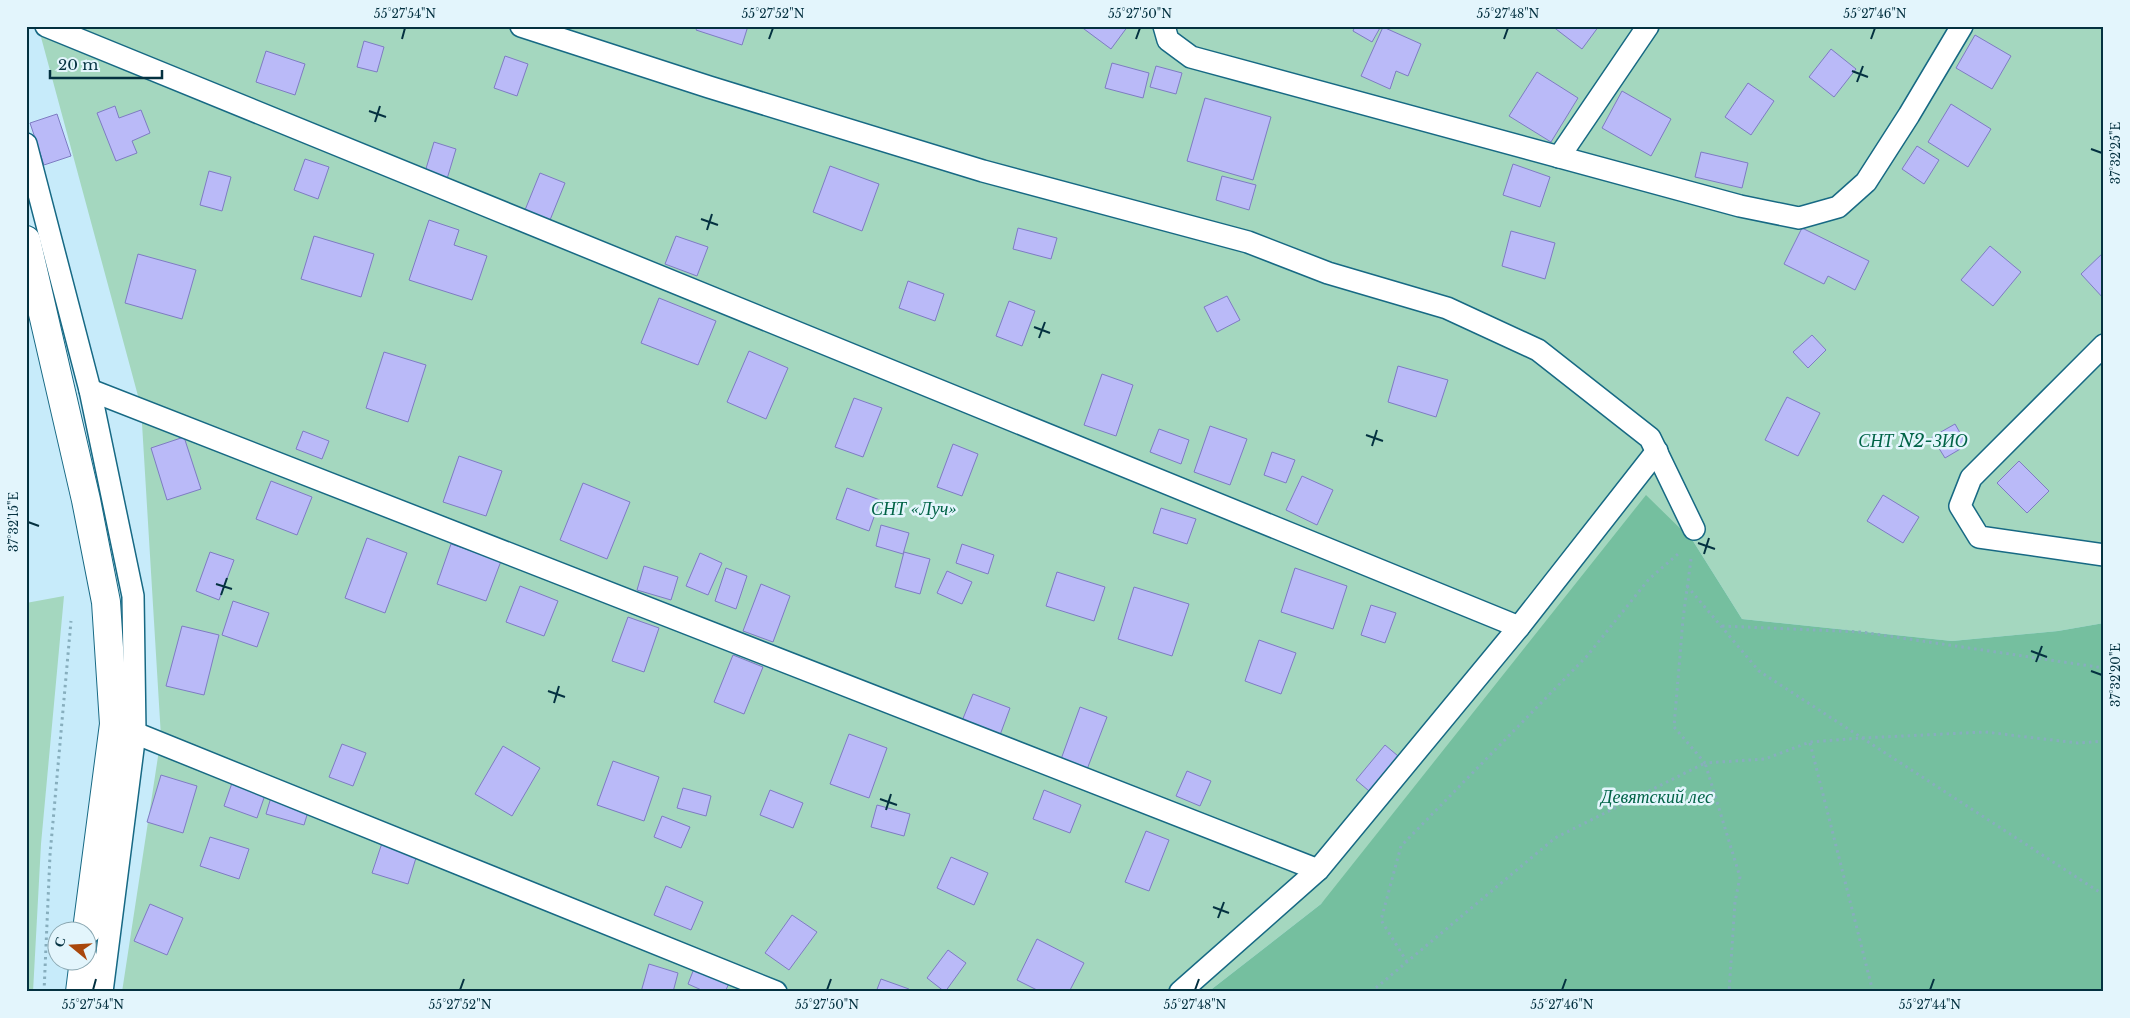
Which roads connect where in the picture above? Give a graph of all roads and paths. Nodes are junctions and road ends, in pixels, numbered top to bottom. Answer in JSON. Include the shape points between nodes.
{"nodes":[{"id":1,"x":46,"y":26,"type":"edge"},
{"id":2,"x":521,"y":26,"type":"edge"},
{"id":3,"x":1164,"y":26,"type":"edge"},
{"id":4,"x":1648,"y":26,"type":"edge"},
{"id":5,"x":1962,"y":26,"type":"edge"},
{"id":6,"x":26,"y":144,"type":"edge"},
{"id":7,"x":1559,"y":157,"type":"junction"},
{"id":8,"x":26,"y":240,"type":"edge"},
{"id":9,"x":2104,"y":345,"type":"edge"},
{"id":10,"x":90,"y":390,"type":"junction"},
{"id":11,"x":1657,"y":451,"type":"junction"},
{"id":12,"x":1694,"y":535,"type":"junction"},
{"id":13,"x":2104,"y":556,"type":"edge"},
{"id":14,"x":1687,"y":586,"type":"junction"},
{"id":15,"x":1722,"y":626,"type":"junction"},
{"id":16,"x":1520,"y":627,"type":"junction"},
{"id":17,"x":2104,"y":668,"type":"edge"},
{"id":18,"x":135,"y":732,"type":"junction"},
{"id":19,"x":1862,"y":738,"type":"junction"},
{"id":20,"x":2104,"y":741,"type":"edge"},
{"id":21,"x":1810,"y":742,"type":"junction"},
{"id":22,"x":1705,"y":763,"type":"junction"},
{"id":23,"x":1318,"y":870,"type":"junction"},
{"id":24,"x":2104,"y":895,"type":"edge"},
{"id":25,"x":88,"y":920,"type":"edge"},
{"id":26,"x":1407,"y":962,"type":"junction"},
{"id":27,"x":83,"y":970,"type":"edge"},
{"id":28,"x":80,"y":992,"type":"edge"},
{"id":29,"x":102,"y":992,"type":"edge"},
{"id":30,"x":776,"y":992,"type":"edge"},
{"id":31,"x":1180,"y":992,"type":"edge"},
{"id":32,"x":1371,"y":992,"type":"edge"},
{"id":33,"x":1729,"y":992,"type":"edge"},
{"id":34,"x":1873,"y":992,"type":"edge"}],
"edges":[{"from":1,"to":16,"type":"lane"},
{"from":2,"to":11,"type":"lane","via":[[983,171],[1248,242],[1328,273],[1447,308],[1538,350],[1650,438]]},
{"from":3,"to":7,"type":"lane","via":[[1168,40],[1191,57]]},
{"from":4,"to":7,"type":"lane"},
{"from":5,"to":7,"type":"lane","via":[[1866,182],[1838,207],[1799,218],[1740,206]]},
{"from":6,"to":10,"type":"lane"},
{"from":8,"to":25,"type":"street","via":[[106,602],[114,724]]},
{"from":9,"to":13,"type":"lane","via":[[1971,478],[1960,506],[1979,537]]},
{"from":10,"to":18,"type":"lane","via":[[133,596]]},
{"from":10,"to":23,"type":"lane"},
{"from":11,"to":12,"type":"lane"},
{"from":11,"to":16,"type":"lane"},
{"from":12,"to":14,"type":"path"},
{"from":12,"to":26,"type":"path","via":[[1649,579],[1587,656],[1401,846],[1381,920]]},
{"from":14,"to":15,"type":"path"},
{"from":14,"to":22,"type":"path","via":[[1674,727]]},
{"from":15,"to":17,"type":"path","via":[[1861,632]]},
{"from":15,"to":19,"type":"path","via":[[1759,671]]},
{"from":16,"to":23,"type":"lane"},
{"from":18,"to":29,"type":"lane"},
{"from":18,"to":30,"type":"lane"},
{"from":19,"to":20,"type":"path","via":[[1985,732],[2078,743]]},
{"from":19,"to":21,"type":"path"},
{"from":19,"to":24,"type":"path"},
{"from":21,"to":22,"type":"path","via":[[1765,759]]},
{"from":21,"to":34,"type":"path"},
{"from":22,"to":26,"type":"path","via":[[1555,838]]},
{"from":22,"to":33,"type":"path","via":[[1740,877],[1734,902]]},
{"from":23,"to":31,"type":"lane"},
{"from":26,"to":32,"type":"path"},
{"from":27,"to":28,"type":"street"}]}
